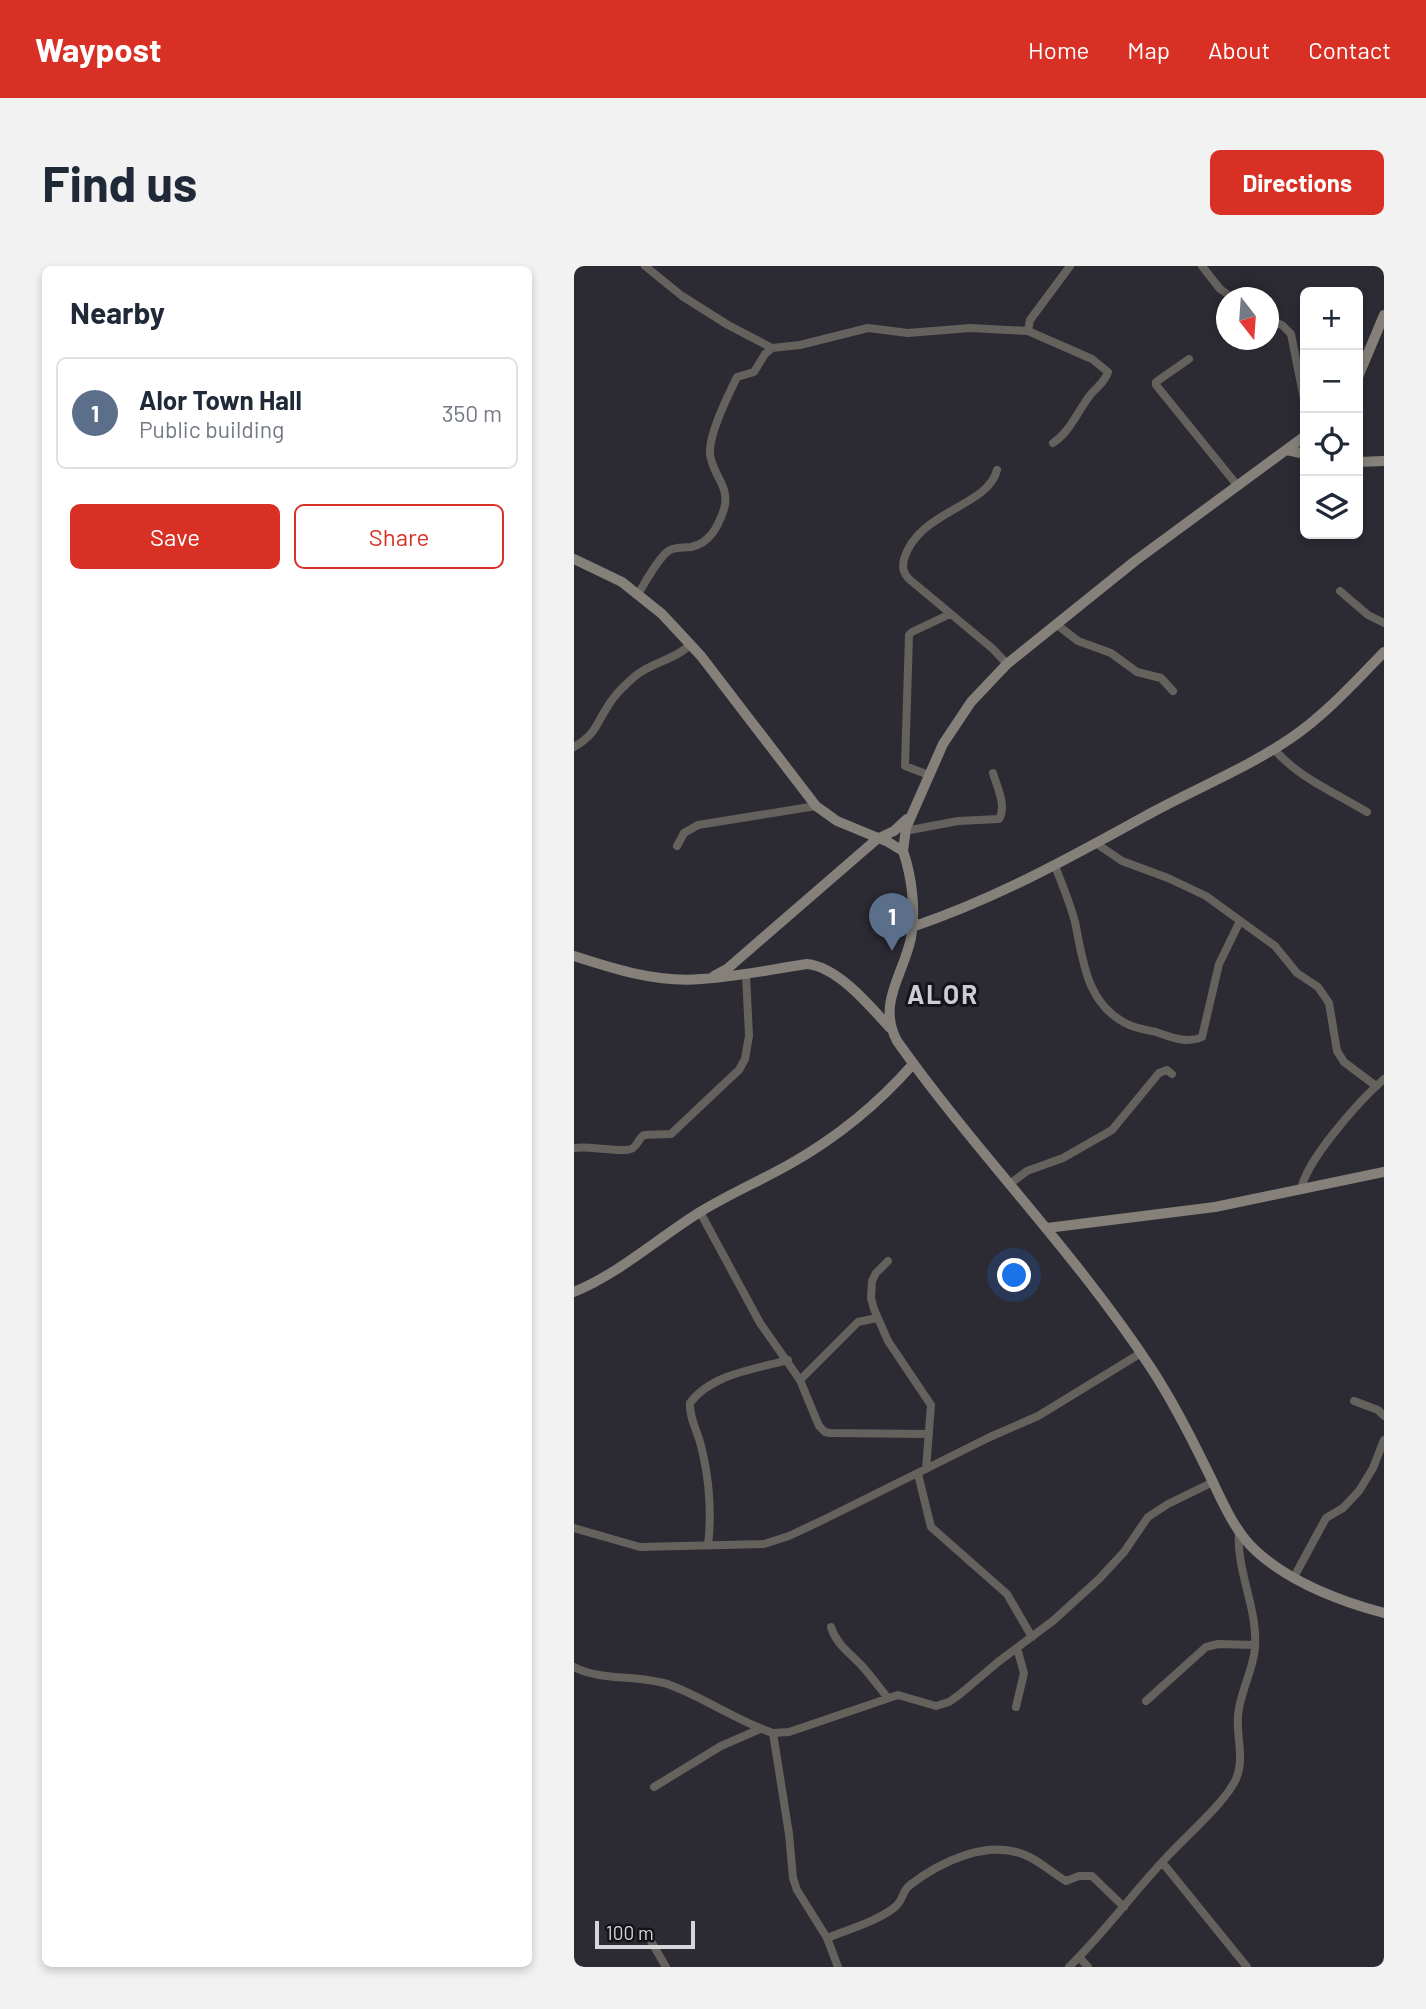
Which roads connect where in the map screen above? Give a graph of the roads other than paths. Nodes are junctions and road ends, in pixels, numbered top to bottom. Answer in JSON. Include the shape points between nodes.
{"nodes":[{"id":1,"x":645,"y":266,"type":"edge"},
{"id":2,"x":1070,"y":266,"type":"edge"},
{"id":3,"x":1202,"y":266,"type":"edge"},
{"id":4,"x":1218,"y":287,"type":"edge"},
{"id":5,"x":1384,"y":314,"type":"edge"},
{"id":6,"x":1279,"y":325,"type":"edge"},
{"id":7,"x":1028,"y":331,"type":"junction"},
{"id":8,"x":772,"y":348,"type":"junction"},
{"id":9,"x":1189,"y":359,"type":"dead end"},
{"id":10,"x":1363,"y":365,"type":"edge"},
{"id":11,"x":1300,"y":379,"type":"edge"},
{"id":12,"x":1300,"y":440,"type":"edge"},
{"id":13,"x":1053,"y":443,"type":"dead end"},
{"id":14,"x":1287,"y":450,"type":"junction"},
{"id":15,"x":1300,"y":453,"type":"edge"},
{"id":16,"x":1384,"y":461,"type":"edge"},
{"id":17,"x":1363,"y":462,"type":"edge"},
{"id":18,"x":997,"y":470,"type":"dead end"},
{"id":19,"x":1237,"y":485,"type":"junction"},
{"id":20,"x":574,"y":559,"type":"edge"},
{"id":21,"x":1340,"y":591,"type":"dead end"},
{"id":22,"x":638,"y":594,"type":"junction"},
{"id":23,"x":950,"y":614,"type":"junction"},
{"id":24,"x":1384,"y":623,"type":"edge"},
{"id":25,"x":1056,"y":624,"type":"junction"},
{"id":26,"x":690,"y":645,"type":"junction"},
{"id":27,"x":1384,"y":652,"type":"edge"},
{"id":28,"x":1007,"y":664,"type":"junction"},
{"id":29,"x":1173,"y":691,"type":"dead end"},
{"id":30,"x":574,"y":747,"type":"edge"},
{"id":31,"x":1274,"y":749,"type":"junction"},
{"id":32,"x":993,"y":773,"type":"dead end"},
{"id":33,"x":929,"y":775,"type":"junction"},
{"id":34,"x":816,"y":806,"type":"junction"},
{"id":35,"x":1367,"y":812,"type":"dead end"},
{"id":36,"x":912,"y":813,"type":"junction"},
{"id":37,"x":905,"y":831,"type":"junction"},
{"id":38,"x":877,"y":839,"type":"junction"},
{"id":39,"x":1097,"y":844,"type":"junction"},
{"id":40,"x":677,"y":846,"type":"dead end"},
{"id":41,"x":903,"y":851,"type":"junction"},
{"id":42,"x":1055,"y":866,"type":"junction"},
{"id":43,"x":1240,"y":920,"type":"junction"},
{"id":44,"x":912,"y":927,"type":"junction"},
{"id":45,"x":574,"y":956,"type":"edge"},
{"id":46,"x":738,"y":971,"type":"junction"},
{"id":47,"x":890,"y":1028,"type":"junction"},
{"id":48,"x":913,"y":1063,"type":"junction"},
{"id":49,"x":1172,"y":1074,"type":"dead end"},
{"id":50,"x":1384,"y":1079,"type":"edge"},
{"id":51,"x":1376,"y":1086,"type":"junction"},
{"id":52,"x":574,"y":1148,"type":"edge"},
{"id":53,"x":1384,"y":1172,"type":"edge"},
{"id":54,"x":1011,"y":1183,"type":"junction"},
{"id":55,"x":1301,"y":1190,"type":"junction"},
{"id":56,"x":699,"y":1212,"type":"junction"},
{"id":57,"x":1047,"y":1228,"type":"junction"},
{"id":58,"x":888,"y":1261,"type":"dead end"},
{"id":59,"x":574,"y":1292,"type":"edge"},
{"id":60,"x":877,"y":1318,"type":"junction"},
{"id":61,"x":1141,"y":1353,"type":"junction"},
{"id":62,"x":788,"y":1360,"type":"junction"},
{"id":63,"x":800,"y":1380,"type":"junction"},
{"id":64,"x":1354,"y":1401,"type":"dead end"},
{"id":65,"x":1384,"y":1416,"type":"edge"},
{"id":66,"x":929,"y":1434,"type":"junction"},
{"id":67,"x":1384,"y":1440,"type":"edge"},
{"id":68,"x":922,"y":1472,"type":"junction"},
{"id":69,"x":1213,"y":1482,"type":"junction"},
{"id":70,"x":574,"y":1528,"type":"edge"},
{"id":71,"x":1239,"y":1532,"type":"junction"},
{"id":72,"x":708,"y":1545,"type":"junction"},
{"id":73,"x":1294,"y":1577,"type":"junction"},
{"id":74,"x":1384,"y":1613,"type":"edge"},
{"id":75,"x":831,"y":1627,"type":"dead end"},
{"id":76,"x":1032,"y":1637,"type":"junction"},
{"id":77,"x":1255,"y":1646,"type":"junction"},
{"id":78,"x":1017,"y":1648,"type":"junction"},
{"id":79,"x":574,"y":1667,"type":"edge"},
{"id":80,"x":887,"y":1697,"type":"junction"},
{"id":81,"x":1146,"y":1701,"type":"dead end"},
{"id":82,"x":1016,"y":1707,"type":"dead end"},
{"id":83,"x":760,"y":1729,"type":"junction"},
{"id":84,"x":773,"y":1733,"type":"junction"},
{"id":85,"x":654,"y":1787,"type":"dead end"},
{"id":86,"x":1162,"y":1862,"type":"junction"},
{"id":87,"x":1124,"y":1907,"type":"junction"},
{"id":88,"x":648,"y":1936,"type":"dead end"},
{"id":89,"x":827,"y":1938,"type":"junction"},
{"id":90,"x":1079,"y":1957,"type":"junction"},
{"id":91,"x":666,"y":1967,"type":"edge"},
{"id":92,"x":838,"y":1967,"type":"edge"},
{"id":93,"x":1069,"y":1967,"type":"edge"},
{"id":94,"x":1087,"y":1967,"type":"edge"},
{"id":95,"x":1247,"y":1967,"type":"edge"}],
"edges":[{"from":1,"to":8,"type":"street","via":[[682,296]]},
{"from":2,"to":7,"type":"street","via":[[1030,320]]},
{"from":3,"to":4,"type":"street"},
{"from":5,"to":10,"type":"main road"},
{"from":6,"to":11,"type":"street","via":[[1291,334]]},
{"from":7,"to":8,"type":"street","via":[[970,328],[908,333],[868,328]]},
{"from":7,"to":13,"type":"street","via":[[1091,359],[1108,372]]},
{"from":8,"to":22,"type":"street","via":[[754,373],[737,377],[713,437],[710,454],[726,499],[712,536],[702,544],[665,554]]},
{"from":9,"to":19,"type":"street","via":[[1156,386]]},
{"from":12,"to":14,"type":"main road"},
{"from":14,"to":15,"type":"main road"},
{"from":14,"to":19,"type":"main road"},
{"from":16,"to":17,"type":"main road"},
{"from":18,"to":23,"type":"street","via":[[984,489],[923,528],[906,553],[904,573]]},
{"from":19,"to":25,"type":"main road"},
{"from":20,"to":22,"type":"main road"},
{"from":21,"to":24,"type":"street"},
{"from":22,"to":26,"type":"main road"},
{"from":23,"to":28,"type":"street"},
{"from":23,"to":33,"type":"street","via":[[909,635],[905,766]]},
{"from":25,"to":28,"type":"main road"},
{"from":25,"to":29,"type":"street","via":[[1137,672],[1161,678]]},
{"from":26,"to":30,"type":"street","via":[[632,678],[609,703],[589,738]]},
{"from":26,"to":34,"type":"main road"},
{"from":27,"to":31,"type":"main road","via":[[1310,725]]},
{"from":28,"to":33,"type":"main road","via":[[954,725]]},
{"from":31,"to":35,"type":"street","via":[[1298,771]]},
{"from":31,"to":39,"type":"main road"},
{"from":32,"to":37,"type":"street","via":[[1002,803],[999,819]]},
{"from":33,"to":36,"type":"main road"},
{"from":34,"to":38,"type":"main road","via":[[836,821]]},
{"from":34,"to":40,"type":"street","via":[[698,825],[684,833]]},
{"from":36,"to":37,"type":"main road"},
{"from":36,"to":38,"type":"main road","via":[[894,831]]},
{"from":37,"to":41,"type":"main road"},
{"from":38,"to":41,"type":"main road"},
{"from":38,"to":46,"type":"main road"},
{"from":39,"to":42,"type":"main road"},
{"from":39,"to":43,"type":"street","via":[[1122,861],[1206,896]]},
{"from":41,"to":44,"type":"main road","via":[[911,887]]},
{"from":42,"to":43,"type":"street","via":[[1095,996],[1126,1024],[1179,1039],[1202,1037],[1219,964]]},
{"from":42,"to":44,"type":"main road"},
{"from":43,"to":51,"type":"street","via":[[1318,987],[1332,1012],[1343,1062]]},
{"from":44,"to":47,"type":"main road","via":[[890,1002]]},
{"from":45,"to":46,"type":"main road","via":[[635,974],[668,978],[708,979]]},
{"from":46,"to":47,"type":"main road","via":[[817,965],[852,988]]},
{"from":46,"to":52,"type":"street","via":[[750,1036],[739,1070],[671,1134],[640,1136],[633,1148],[625,1151]]},
{"from":47,"to":48,"type":"main road"},
{"from":48,"to":54,"type":"main road"},
{"from":48,"to":56,"type":"main road","via":[[881,1098],[828,1140]]},
{"from":49,"to":54,"type":"street","via":[[1167,1070],[1159,1073],[1112,1130]]},
{"from":50,"to":51,"type":"street"},
{"from":51,"to":55,"type":"street","via":[[1310,1165]]},
{"from":53,"to":55,"type":"main road"},
{"from":54,"to":57,"type":"main road"},
{"from":55,"to":57,"type":"main road","via":[[1215,1207]]},
{"from":56,"to":59,"type":"main road","via":[[606,1276]]},
{"from":56,"to":62,"type":"street","via":[[760,1323]]},
{"from":57,"to":61,"type":"main road"},
{"from":58,"to":60,"type":"street","via":[[872,1281]]},
{"from":60,"to":63,"type":"street","via":[[858,1322]]},
{"from":60,"to":66,"type":"street","via":[[906,1371],[928,1398],[932,1413]]},
{"from":61,"to":68,"type":"street","via":[[1038,1416]]},
{"from":61,"to":69,"type":"main road"},
{"from":62,"to":63,"type":"street"},
{"from":62,"to":72,"type":"street","via":[[720,1380],[690,1404],[706,1475]]},
{"from":63,"to":66,"type":"street","via":[[825,1432]]},
{"from":64,"to":65,"type":"street"},
{"from":66,"to":68,"type":"street"},
{"from":67,"to":73,"type":"street","via":[[1359,1492],[1326,1518]]},
{"from":68,"to":72,"type":"street","via":[[789,1536],[764,1544]]},
{"from":68,"to":76,"type":"street","via":[[931,1527],[1007,1594]]},
{"from":69,"to":71,"type":"main road"},
{"from":69,"to":76,"type":"street","via":[[1148,1517],[1099,1579]]},
{"from":70,"to":72,"type":"street","via":[[639,1547]]},
{"from":71,"to":73,"type":"main road","via":[[1256,1551]]},
{"from":71,"to":77,"type":"street"},
{"from":73,"to":74,"type":"main road","via":[[1352,1605]]},
{"from":75,"to":80,"type":"street"},
{"from":76,"to":78,"type":"street"},
{"from":77,"to":81,"type":"street","via":[[1206,1647]]},
{"from":77,"to":86,"type":"street","via":[[1238,1715],[1237,1778]]},
{"from":78,"to":80,"type":"street","via":[[941,1705],[906,1696]]},
{"from":78,"to":82,"type":"street","via":[[1024,1673]]},
{"from":79,"to":83,"type":"street","via":[[669,1685]]},
{"from":80,"to":84,"type":"street","via":[[789,1732]]},
{"from":83,"to":84,"type":"street"},
{"from":83,"to":85,"type":"street","via":[[720,1746]]},
{"from":84,"to":89,"type":"street","via":[[793,1878]]},
{"from":86,"to":87,"type":"street"},
{"from":86,"to":95,"type":"street"},
{"from":87,"to":89,"type":"street","via":[[1092,1876],[1066,1881],[1022,1854],[973,1852],[910,1885],[898,1906]]},
{"from":87,"to":90,"type":"street"},
{"from":88,"to":91,"type":"street"},
{"from":89,"to":92,"type":"street"},
{"from":90,"to":93,"type":"street"},
{"from":90,"to":94,"type":"street"}]}
